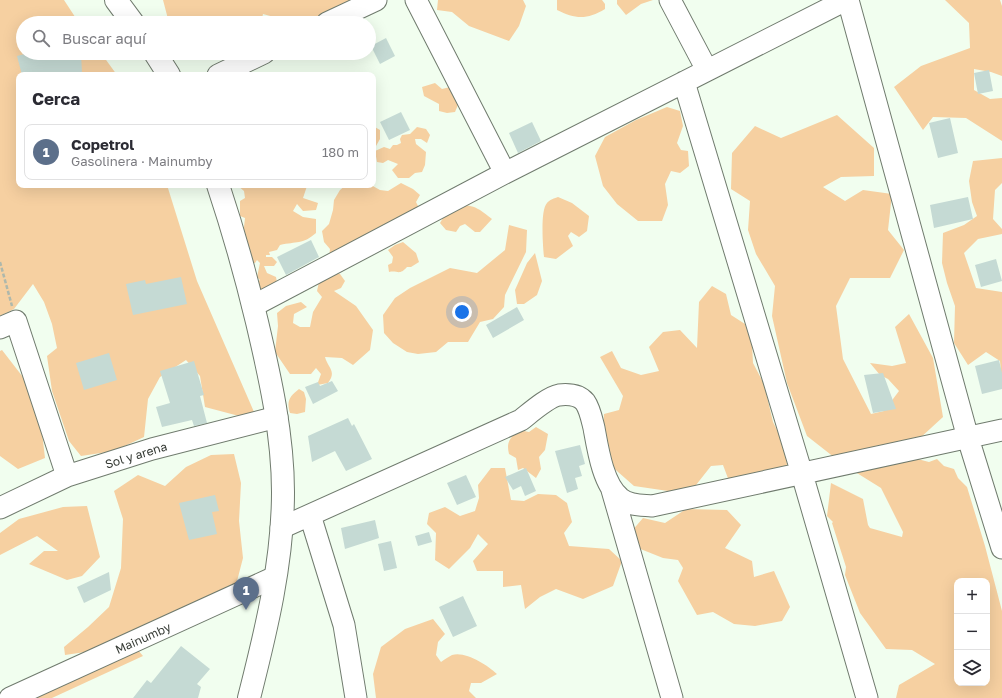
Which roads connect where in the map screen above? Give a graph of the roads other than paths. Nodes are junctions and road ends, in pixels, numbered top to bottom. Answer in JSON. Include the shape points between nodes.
{"nodes":[{"id":1,"x":116,"y":0,"type":"edge"},
{"id":2,"x":376,"y":0,"type":"edge"},
{"id":3,"x":416,"y":0,"type":"edge"},
{"id":4,"x":670,"y":0,"type":"edge"},
{"id":5,"x":847,"y":0,"type":"edge"},
{"id":6,"x":128,"y":16,"type":"edge"},
{"id":7,"x":342,"y":16,"type":"edge"},
{"id":8,"x":159,"y":60,"type":"edge"},
{"id":9,"x":249,"y":60,"type":"edge"},
{"id":10,"x":707,"y":70,"type":"junction"},
{"id":11,"x":167,"y":72,"type":"edge"},
{"id":12,"x":224,"y":72,"type":"edge"},
{"id":13,"x":684,"y":82,"type":"junction"},
{"id":14,"x":505,"y":173,"type":"junction"},
{"id":15,"x":219,"y":188,"type":"edge"},
{"id":16,"x":253,"y":306,"type":"junction"},
{"id":17,"x":8,"y":324,"type":"edge"},
{"id":18,"x":276,"y":417,"type":"junction"},
{"id":19,"x":1002,"y":430,"type":"edge"},
{"id":20,"x":968,"y":438,"type":"junction"},
{"id":21,"x":802,"y":474,"type":"junction"},
{"id":22,"x":67,"y":476,"type":"junction"},
{"id":23,"x":612,"y":490,"type":"junction"},
{"id":24,"x":0,"y":508,"type":"edge"},
{"id":25,"x":310,"y":515,"type":"junction"},
{"id":26,"x":281,"y":528,"type":"junction"},
{"id":27,"x":1002,"y":548,"type":"edge"},
{"id":28,"x":275,"y":577,"type":"junction"},
{"id":29,"x":10,"y":698,"type":"edge"},
{"id":30,"x":249,"y":698,"type":"edge"},
{"id":31,"x":356,"y":698,"type":"edge"},
{"id":32,"x":672,"y":698,"type":"edge"},
{"id":33,"x":867,"y":698,"type":"edge"}],
"edges":[{"from":1,"to":6,"type":"main road"},
{"from":2,"to":7,"type":"street"},
{"from":3,"to":14,"type":"street"},
{"from":4,"to":10,"type":"street"},
{"from":5,"to":10,"type":"street"},
{"from":5,"to":20,"type":"street"},
{"from":8,"to":11,"type":"main road"},
{"from":9,"to":12,"type":"street"},
{"from":10,"to":13,"type":"street"},
{"from":13,"to":14,"type":"street"},
{"from":13,"to":21,"type":"street"},
{"from":14,"to":16,"type":"street"},
{"from":15,"to":16,"type":"main road"},
{"from":16,"to":18,"type":"main road"},
{"from":17,"to":22,"type":"street"},
{"from":18,"to":22,"type":"street","name":"Sol y arena","via":[[152,449]]},
{"from":18,"to":26,"type":"main road","via":[[282,456]]},
{"from":19,"to":20,"type":"street"},
{"from":20,"to":21,"type":"street"},
{"from":20,"to":27,"type":"street"},
{"from":21,"to":23,"type":"street","via":[[652,506],[636,505],[622,500]]},
{"from":21,"to":33,"type":"street"},
{"from":22,"to":24,"type":"street","name":"Sol y arena"},
{"from":23,"to":25,"type":"street","via":[[585,402],[574,395],[558,395],[521,420]]},
{"from":23,"to":32,"type":"street"},
{"from":25,"to":26,"type":"street"},
{"from":25,"to":31,"type":"street","via":[[344,625]]},
{"from":26,"to":28,"type":"main road"},
{"from":28,"to":29,"type":"street","name":"Mainumby"},
{"from":28,"to":30,"type":"main road","via":[[266,630]]}]}
